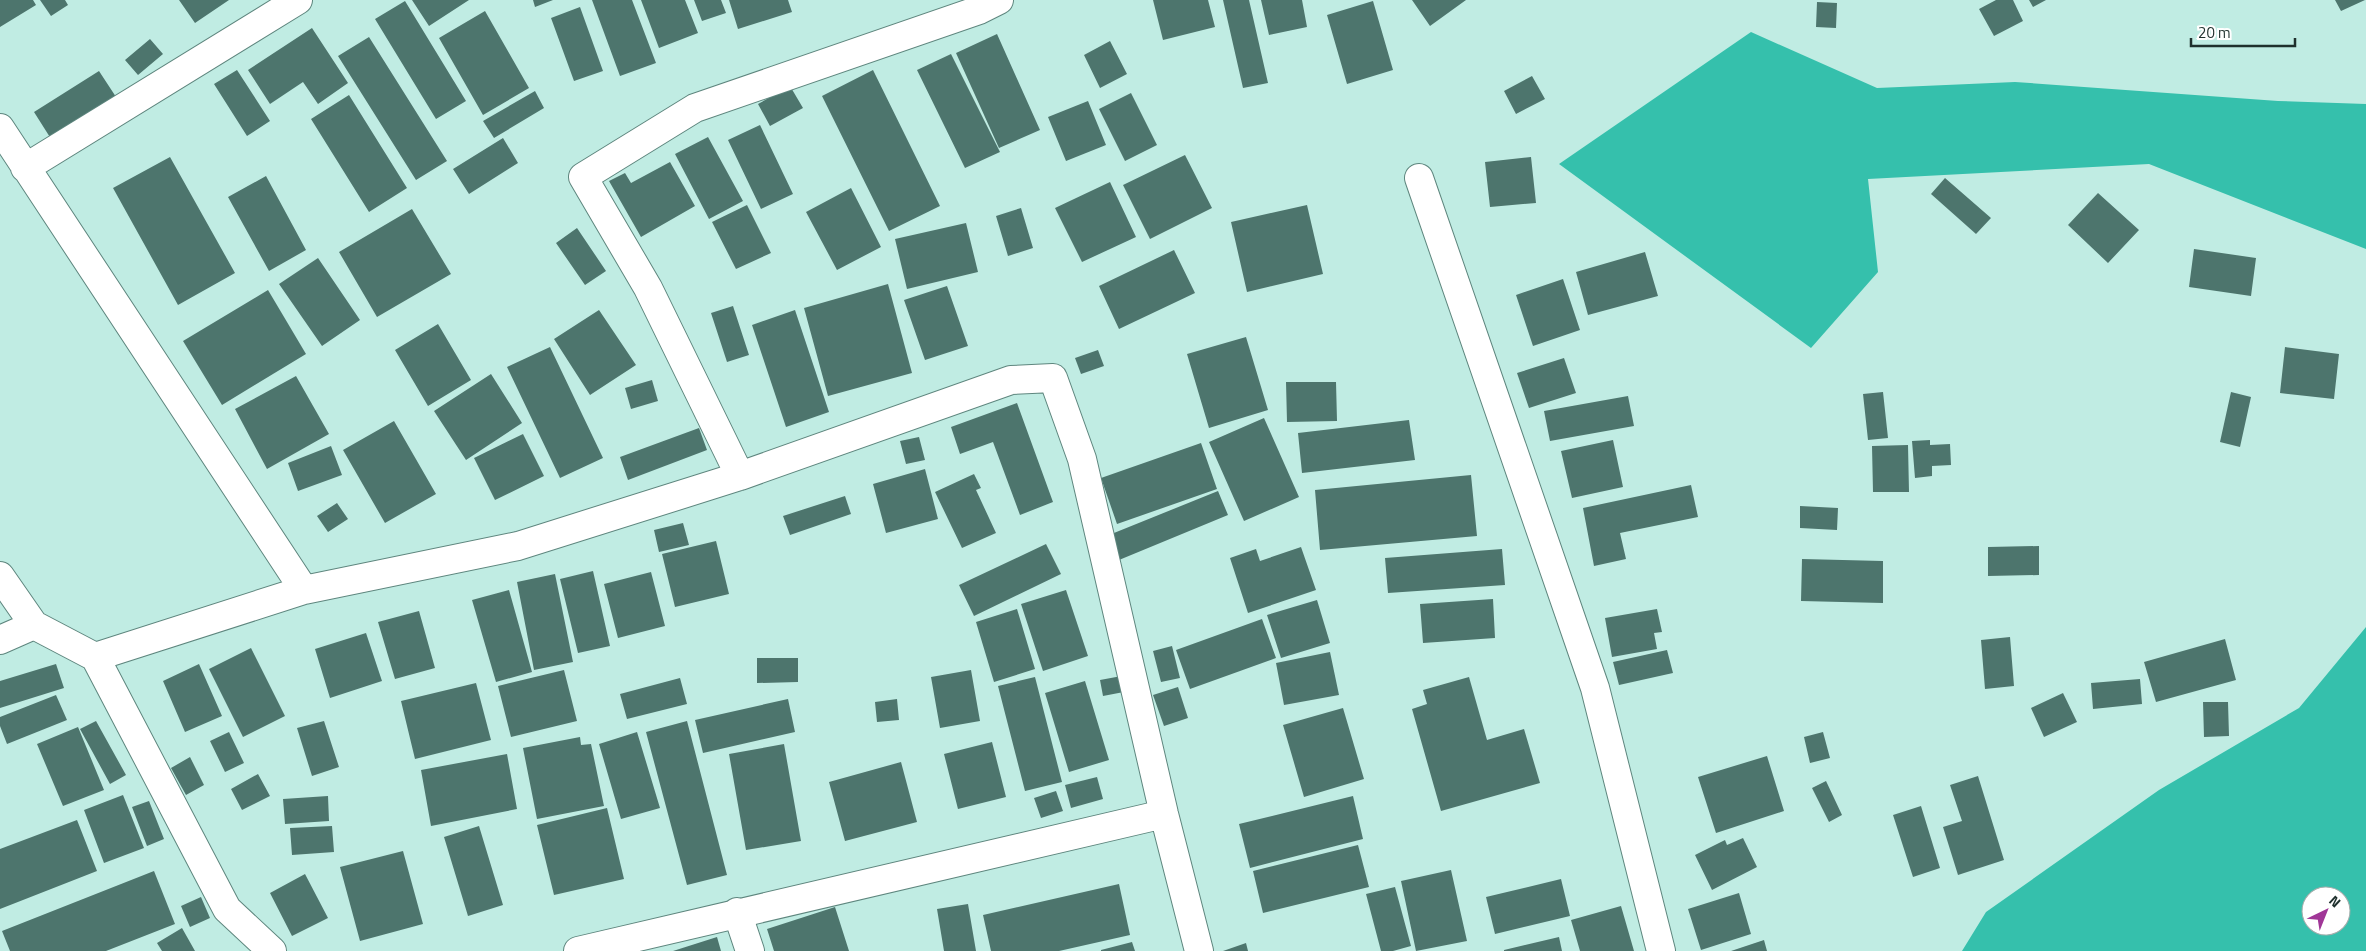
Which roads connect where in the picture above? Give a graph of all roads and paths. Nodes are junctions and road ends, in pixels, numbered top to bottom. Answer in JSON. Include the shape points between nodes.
{"nodes":[{"id":1,"x":298,"y":0,"type":"edge"},
{"id":2,"x":999,"y":0,"type":"edge"},
{"id":3,"x":0,"y":128,"type":"edge"},
{"id":4,"x":25,"y":168,"type":"junction"},
{"id":5,"x":1419,"y":178,"type":"dead end"},
{"id":6,"x":740,"y":476,"type":"junction"},
{"id":7,"x":0,"y":576,"type":"edge"},
{"id":8,"x":304,"y":590,"type":"junction"},
{"id":9,"x":34,"y":625,"type":"junction"},
{"id":10,"x":0,"y":640,"type":"edge"},
{"id":11,"x":94,"y":657,"type":"junction"},
{"id":12,"x":1164,"y":814,"type":"junction"},
{"id":13,"x":737,"y":912,"type":"junction"},
{"id":14,"x":272,"y":951,"type":"edge"},
{"id":15,"x":578,"y":951,"type":"edge"},
{"id":16,"x":750,"y":951,"type":"edge"},
{"id":17,"x":1199,"y":951,"type":"edge"},
{"id":18,"x":1661,"y":951,"type":"edge"}],
"edges":[{"from":1,"to":4,"type":"street"},
{"from":2,"to":6,"type":"street","via":[[979,10],[695,108],[583,176],[648,288]]},
{"from":3,"to":4,"type":"street"},
{"from":4,"to":8,"type":"street"},
{"from":5,"to":18,"type":"street","via":[[1595,688]]},
{"from":6,"to":8,"type":"street","via":[[518,546]]},
{"from":6,"to":12,"type":"street","via":[[1011,380],[1053,378],[1082,459]]},
{"from":7,"to":9,"type":"street"},
{"from":8,"to":11,"type":"street"},
{"from":9,"to":10,"type":"street"},
{"from":9,"to":11,"type":"street"},
{"from":11,"to":14,"type":"street","via":[[227,909]]},
{"from":12,"to":13,"type":"street"},
{"from":12,"to":17,"type":"street"},
{"from":13,"to":15,"type":"street"},
{"from":13,"to":16,"type":"street"}]}
